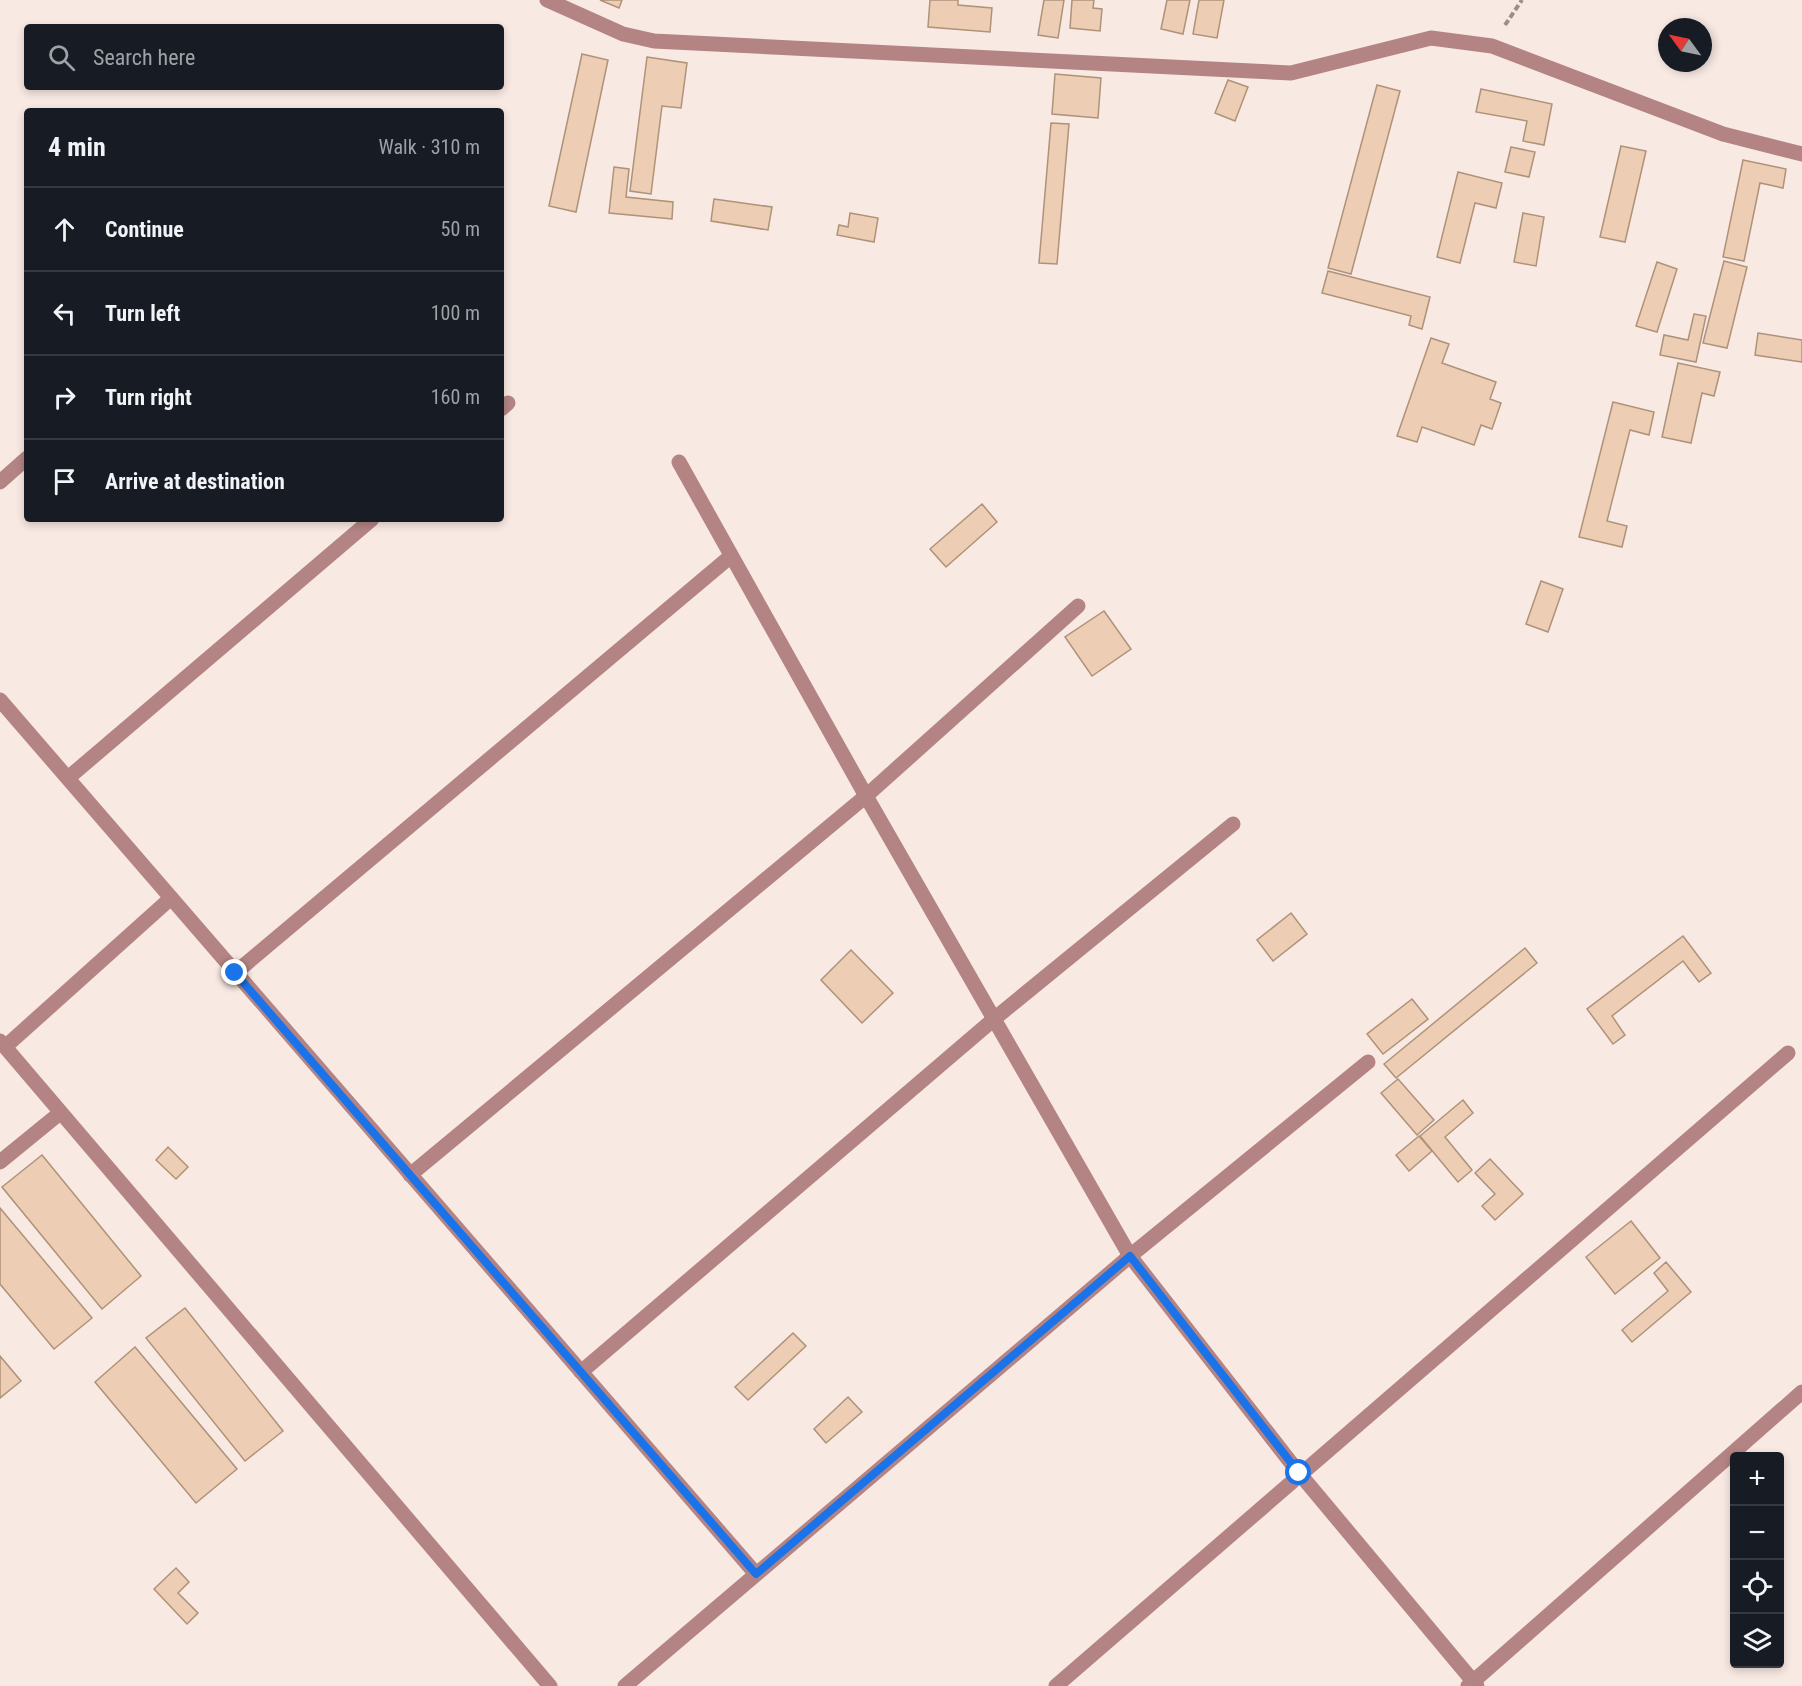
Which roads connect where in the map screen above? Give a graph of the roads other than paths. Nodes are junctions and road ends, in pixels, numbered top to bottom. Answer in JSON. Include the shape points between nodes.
{"nodes":[{"id":1,"x":547,"y":0,"type":"edge"},
{"id":2,"x":1802,"y":154,"type":"edge"},
{"id":3,"x":24,"y":461,"type":"edge"},
{"id":4,"x":679,"y":462,"type":"dead end"},
{"id":5,"x":0,"y":482,"type":"edge"},
{"id":6,"x":368,"y":522,"type":"edge"},
{"id":7,"x":731,"y":556,"type":"junction"},
{"id":8,"x":1078,"y":606,"type":"dead end"},
{"id":9,"x":0,"y":700,"type":"edge"},
{"id":10,"x":68,"y":778,"type":"junction"},
{"id":11,"x":866,"y":796,"type":"junction"},
{"id":12,"x":1233,"y":824,"type":"dead end"},
{"id":13,"x":171,"y":898,"type":"junction"},
{"id":14,"x":235,"y":973,"type":"junction"},
{"id":15,"x":994,"y":1019,"type":"junction"},
{"id":16,"x":2,"y":1044,"type":"edge"},
{"id":17,"x":1788,"y":1053,"type":"dead end"},
{"id":18,"x":1368,"y":1062,"type":"dead end"},
{"id":19,"x":60,"y":1113,"type":"junction"},
{"id":20,"x":0,"y":1162,"type":"edge"},
{"id":21,"x":411,"y":1175,"type":"junction"},
{"id":22,"x":1130,"y":1256,"type":"junction"},
{"id":23,"x":581,"y":1372,"type":"junction"},
{"id":24,"x":1802,"y":1392,"type":"edge"},
{"id":25,"x":1299,"y":1473,"type":"junction"},
{"id":26,"x":756,"y":1574,"type":"junction"},
{"id":27,"x":1473,"y":1685,"type":"edge"},
{"id":28,"x":550,"y":1686,"type":"edge"},
{"id":29,"x":625,"y":1686,"type":"edge"},
{"id":30,"x":1056,"y":1686,"type":"edge"}],
"edges":[{"from":1,"to":2,"type":"street","via":[[623,34],[654,41],[1291,73],[1431,38],[1492,46],[1723,134]]},
{"from":3,"to":5,"type":"street"},
{"from":4,"to":7,"type":"street"},
{"from":6,"to":10,"type":"street"},
{"from":7,"to":11,"type":"street"},
{"from":7,"to":14,"type":"street"},
{"from":8,"to":11,"type":"street"},
{"from":9,"to":10,"type":"street"},
{"from":10,"to":13,"type":"street"},
{"from":11,"to":15,"type":"street"},
{"from":11,"to":21,"type":"street"},
{"from":12,"to":15,"type":"street"},
{"from":13,"to":14,"type":"street"},
{"from":13,"to":16,"type":"street"},
{"from":14,"to":21,"type":"street"},
{"from":15,"to":22,"type":"street"},
{"from":15,"to":23,"type":"street"},
{"from":16,"to":19,"type":"street"},
{"from":17,"to":25,"type":"street"},
{"from":18,"to":22,"type":"street"},
{"from":19,"to":20,"type":"street"},
{"from":19,"to":28,"type":"street"},
{"from":21,"to":23,"type":"street"},
{"from":22,"to":25,"type":"street"},
{"from":22,"to":26,"type":"street"},
{"from":23,"to":26,"type":"street"},
{"from":24,"to":27,"type":"street"},
{"from":25,"to":27,"type":"street"},
{"from":25,"to":30,"type":"street"},
{"from":26,"to":29,"type":"street"}]}
